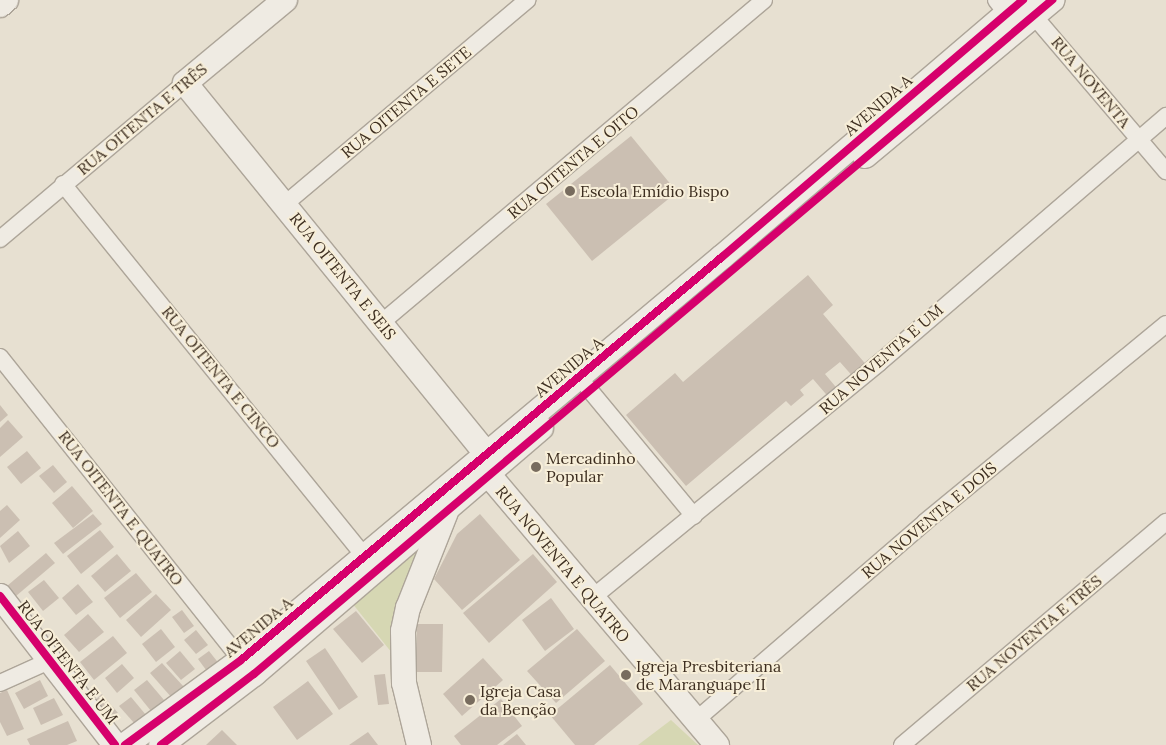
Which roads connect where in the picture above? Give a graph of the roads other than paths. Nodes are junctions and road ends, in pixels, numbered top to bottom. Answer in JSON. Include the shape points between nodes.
{"nodes":[{"id":1,"x":6,"y":0,"type":"edge"},
{"id":2,"x":526,"y":0,"type":"edge"},
{"id":3,"x":764,"y":0,"type":"edge"},
{"id":4,"x":1052,"y":0,"type":"edge"},
{"id":5,"x":278,"y":2,"type":"edge"},
{"id":6,"x":0,"y":5,"type":"edge"},
{"id":7,"x":1015,"y":7,"type":"edge"},
{"id":8,"x":185,"y":83,"type":"junction"},
{"id":9,"x":1166,"y":116,"type":"edge"},
{"id":10,"x":1139,"y":139,"type":"junction"},
{"id":11,"x":1166,"y":170,"type":"edge"},
{"id":12,"x":63,"y":184,"type":"junction"},
{"id":13,"x":284,"y":204,"type":"junction"},
{"id":14,"x":0,"y":239,"type":"edge"},
{"id":15,"x":381,"y":322,"type":"junction"},
{"id":16,"x":1166,"y":324,"type":"edge"},
{"id":17,"x":0,"y":357,"type":"edge"},
{"id":18,"x":588,"y":388,"type":"junction"},
{"id":19,"x":487,"y":464,"type":"junction"},
{"id":20,"x":447,"y":508,"type":"junction"},
{"id":21,"x":694,"y":516,"type":"junction"},
{"id":22,"x":1166,"y":522,"type":"edge"},
{"id":23,"x":370,"y":563,"type":"junction"},
{"id":24,"x":0,"y":596,"type":"edge"},
{"id":25,"x":592,"y":598,"type":"junction"},
{"id":26,"x":241,"y":660,"type":"junction"},
{"id":27,"x":49,"y":661,"type":"junction"},
{"id":28,"x":0,"y":683,"type":"edge"},
{"id":29,"x":696,"y":720,"type":"junction"},
{"id":30,"x":175,"y":741,"type":"edge"},
{"id":31,"x":115,"y":745,"type":"edge"},
{"id":32,"x":125,"y":745,"type":"edge"},
{"id":33,"x":419,"y":745,"type":"edge"},
{"id":34,"x":717,"y":745,"type":"edge"},
{"id":35,"x":902,"y":745,"type":"edge"}],
"edges":[{"from":1,"to":6,"type":"main road"},
{"from":2,"to":13,"type":"street","name":"RUA OITENTA E SETE"},
{"from":3,"to":15,"type":"street","name":"RUA OITENTA E OITO"},
{"from":4,"to":7,"type":"main road","name":"AVENIDA A"},
{"from":5,"to":8,"type":"main road","name":"RUA OITENTA E TRÊS"},
{"from":7,"to":10,"type":"street","name":"RUA NOVENTA"},
{"from":7,"to":18,"type":"main road","name":"AVENIDA A"},
{"from":7,"to":19,"type":"main road","name":"AVENIDA A","via":[[722,257]]},
{"from":8,"to":12,"type":"street","name":"RUA OITENTA E TRÊS"},
{"from":8,"to":13,"type":"main road","name":"RUA OITENTA E SEIS"},
{"from":9,"to":10,"type":"street","name":"RUA NOVENTA E UM"},
{"from":10,"to":11,"type":"street","name":"RUA NOVENTA"},
{"from":10,"to":21,"type":"street","name":"RUA NOVENTA E UM","via":[[879,363]]},
{"from":12,"to":14,"type":"street","name":"RUA OITENTA E TRÊS"},
{"from":12,"to":23,"type":"street","name":"RUA OITENTA E CINCO"},
{"from":13,"to":15,"type":"main road","name":"RUA OITENTA E SEIS"},
{"from":15,"to":19,"type":"main road","name":"RUA OITENTA E SEIS"},
{"from":16,"to":29,"type":"street","name":"RUA NOVENTA E DOIS","via":[[925,522]]},
{"from":17,"to":26,"type":"street","name":"RUA OITENTA E QUATRO"},
{"from":18,"to":19,"type":"main road","name":"AVENIDA A"},
{"from":18,"to":21,"type":"street"},
{"from":19,"to":20,"type":"main road","name":"AVENIDA A"},
{"from":19,"to":23,"type":"main road","name":"AVENIDA A"},
{"from":19,"to":25,"type":"main road","name":"RUA NOVENTA E QUATRO"},
{"from":20,"to":23,"type":"main road","name":"AVENIDA A"},
{"from":20,"to":33,"type":"main road","via":[[408,608],[403,631],[404,683]]},
{"from":21,"to":25,"type":"street","name":"RUA NOVENTA E UM"},
{"from":22,"to":35,"type":"street","name":"RUA NOVENTA E TRÊS"},
{"from":23,"to":26,"type":"main road","name":"AVENIDA A"},
{"from":23,"to":30,"type":"main road","name":"AVENIDA A"},
{"from":24,"to":27,"type":"main road","name":"RUA OITENTA E UM"},
{"from":25,"to":29,"type":"main road","name":"RUA NOVENTA E QUATRO"},
{"from":26,"to":32,"type":"main road","name":"AVENIDA A"},
{"from":27,"to":28,"type":"street"},
{"from":27,"to":31,"type":"main road","name":"RUA OITENTA E UM"},
{"from":29,"to":34,"type":"main road","name":"RUA NOVENTA E QUATRO"}]}
